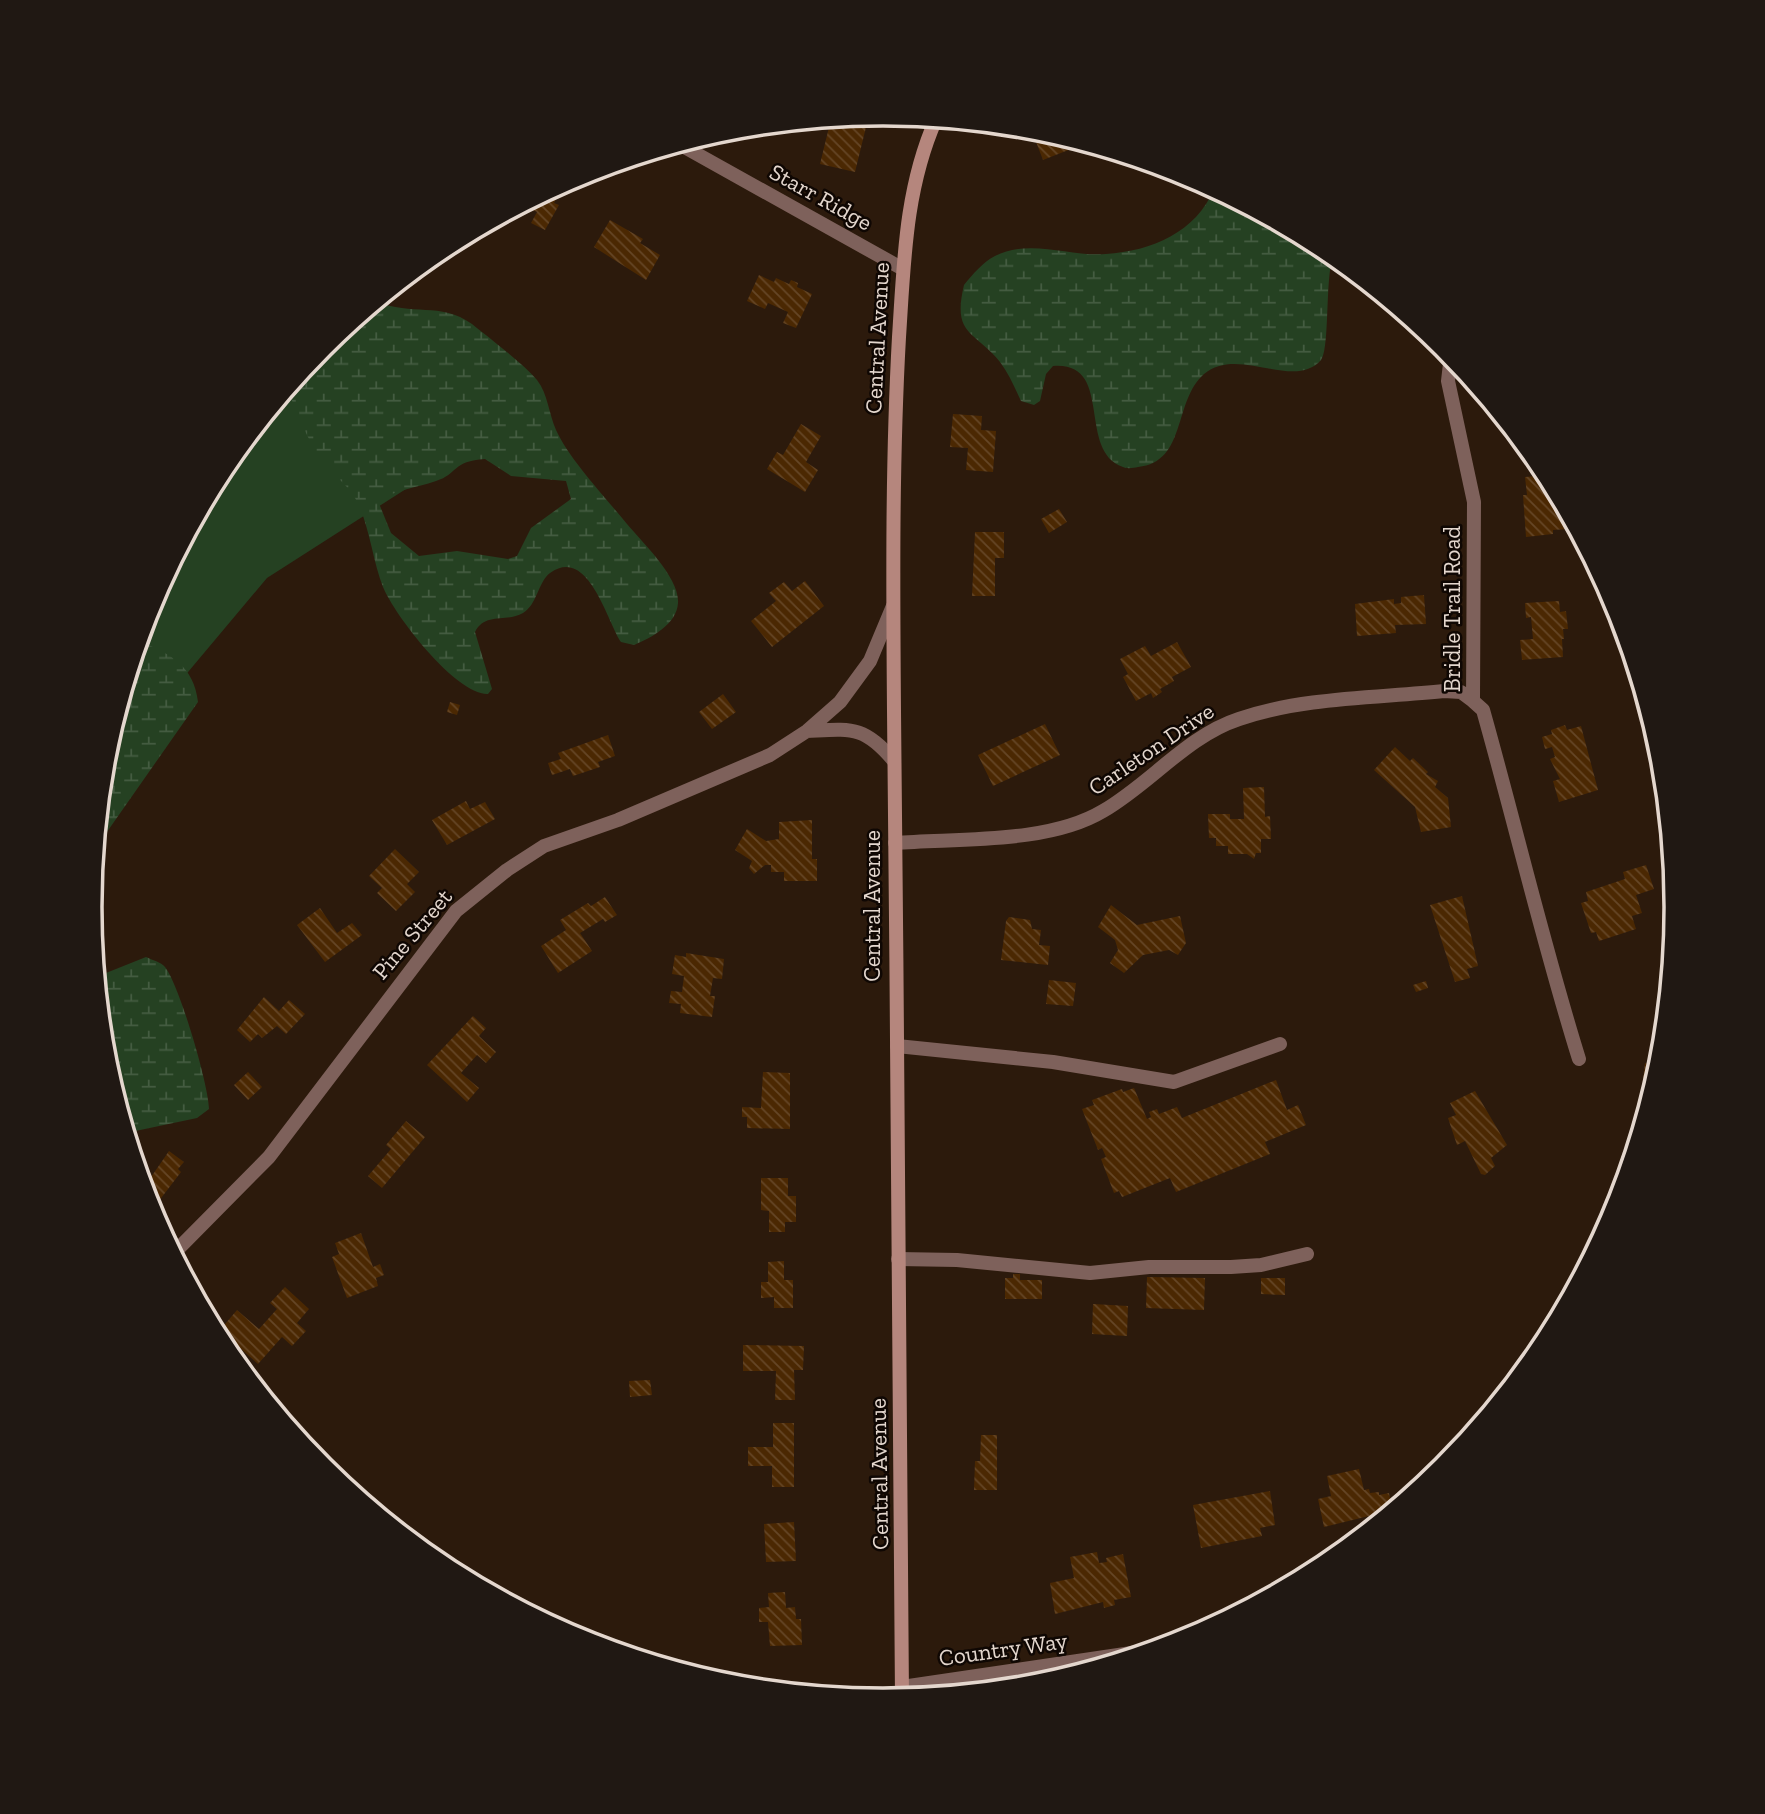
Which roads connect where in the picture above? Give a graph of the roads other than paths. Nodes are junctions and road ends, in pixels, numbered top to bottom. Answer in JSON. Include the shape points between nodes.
{"nodes":[{"id":1,"x":933,"y":128,"type":"edge"},
{"id":2,"x":691,"y":150,"type":"edge"},
{"id":3,"x":904,"y":269,"type":"junction"},
{"id":4,"x":1449,"y":370,"type":"edge"},
{"id":5,"x":893,"y":606,"type":"junction"},
{"id":6,"x":1473,"y":701,"type":"junction"},
{"id":7,"x":807,"y":731,"type":"junction"},
{"id":8,"x":894,"y":761,"type":"junction"},
{"id":9,"x":895,"y":843,"type":"junction"},
{"id":10,"x":1280,"y":1044,"type":"dead end"},
{"id":11,"x":897,"y":1046,"type":"junction"},
{"id":12,"x":1579,"y":1059,"type":"dead end"},
{"id":13,"x":180,"y":1247,"type":"edge"},
{"id":14,"x":1307,"y":1254,"type":"dead end"},
{"id":15,"x":898,"y":1259,"type":"junction"},
{"id":16,"x":1077,"y":1663,"type":"edge"},
{"id":17,"x":955,"y":1684,"type":"edge"},
{"id":18,"x":902,"y":1687,"type":"edge"}],
"edges":[{"from":1,"to":3,"type":"main road","name":"Central Avenue","via":[[906,221]]},
{"from":2,"to":3,"type":"street","name":"Starr Ridge"},
{"from":3,"to":5,"type":"main road","name":"Central Avenue","via":[[894,417]]},
{"from":4,"to":6,"type":"street","name":"Bridle Trail Road","via":[[1450,397],[1474,502]]},
{"from":5,"to":7,"type":"street","name":"Pine Street","via":[[870,661],[840,702]]},
{"from":5,"to":8,"type":"main road","name":"Central Avenue"},
{"from":6,"to":9,"type":"street","name":"Carleton Drive","via":[[1461,692],[1444,691],[1290,706],[1239,718],[1212,730],[1105,810],[1077,825],[1028,834]]},
{"from":6,"to":12,"type":"street","name":"Bridle Trail Road","via":[[1483,710],[1546,953]]},
{"from":7,"to":8,"type":"street","via":[[857,731],[875,738]]},
{"from":7,"to":13,"type":"street","name":"Pine Street","via":[[769,755],[618,820],[544,846],[456,911],[269,1157]]},
{"from":8,"to":9,"type":"main road","name":"Central Avenue"},
{"from":9,"to":11,"type":"main road","name":"Central Avenue"},
{"from":10,"to":11,"type":"street","via":[[1174,1082],[1053,1062]]},
{"from":11,"to":15,"type":"main road","name":"Central Avenue"},
{"from":14,"to":15,"type":"street","via":[[1261,1265],[1090,1273]]},
{"from":15,"to":18,"type":"main road","name":"Central Avenue"},
{"from":16,"to":17,"type":"street","name":"Country Way"}]}
